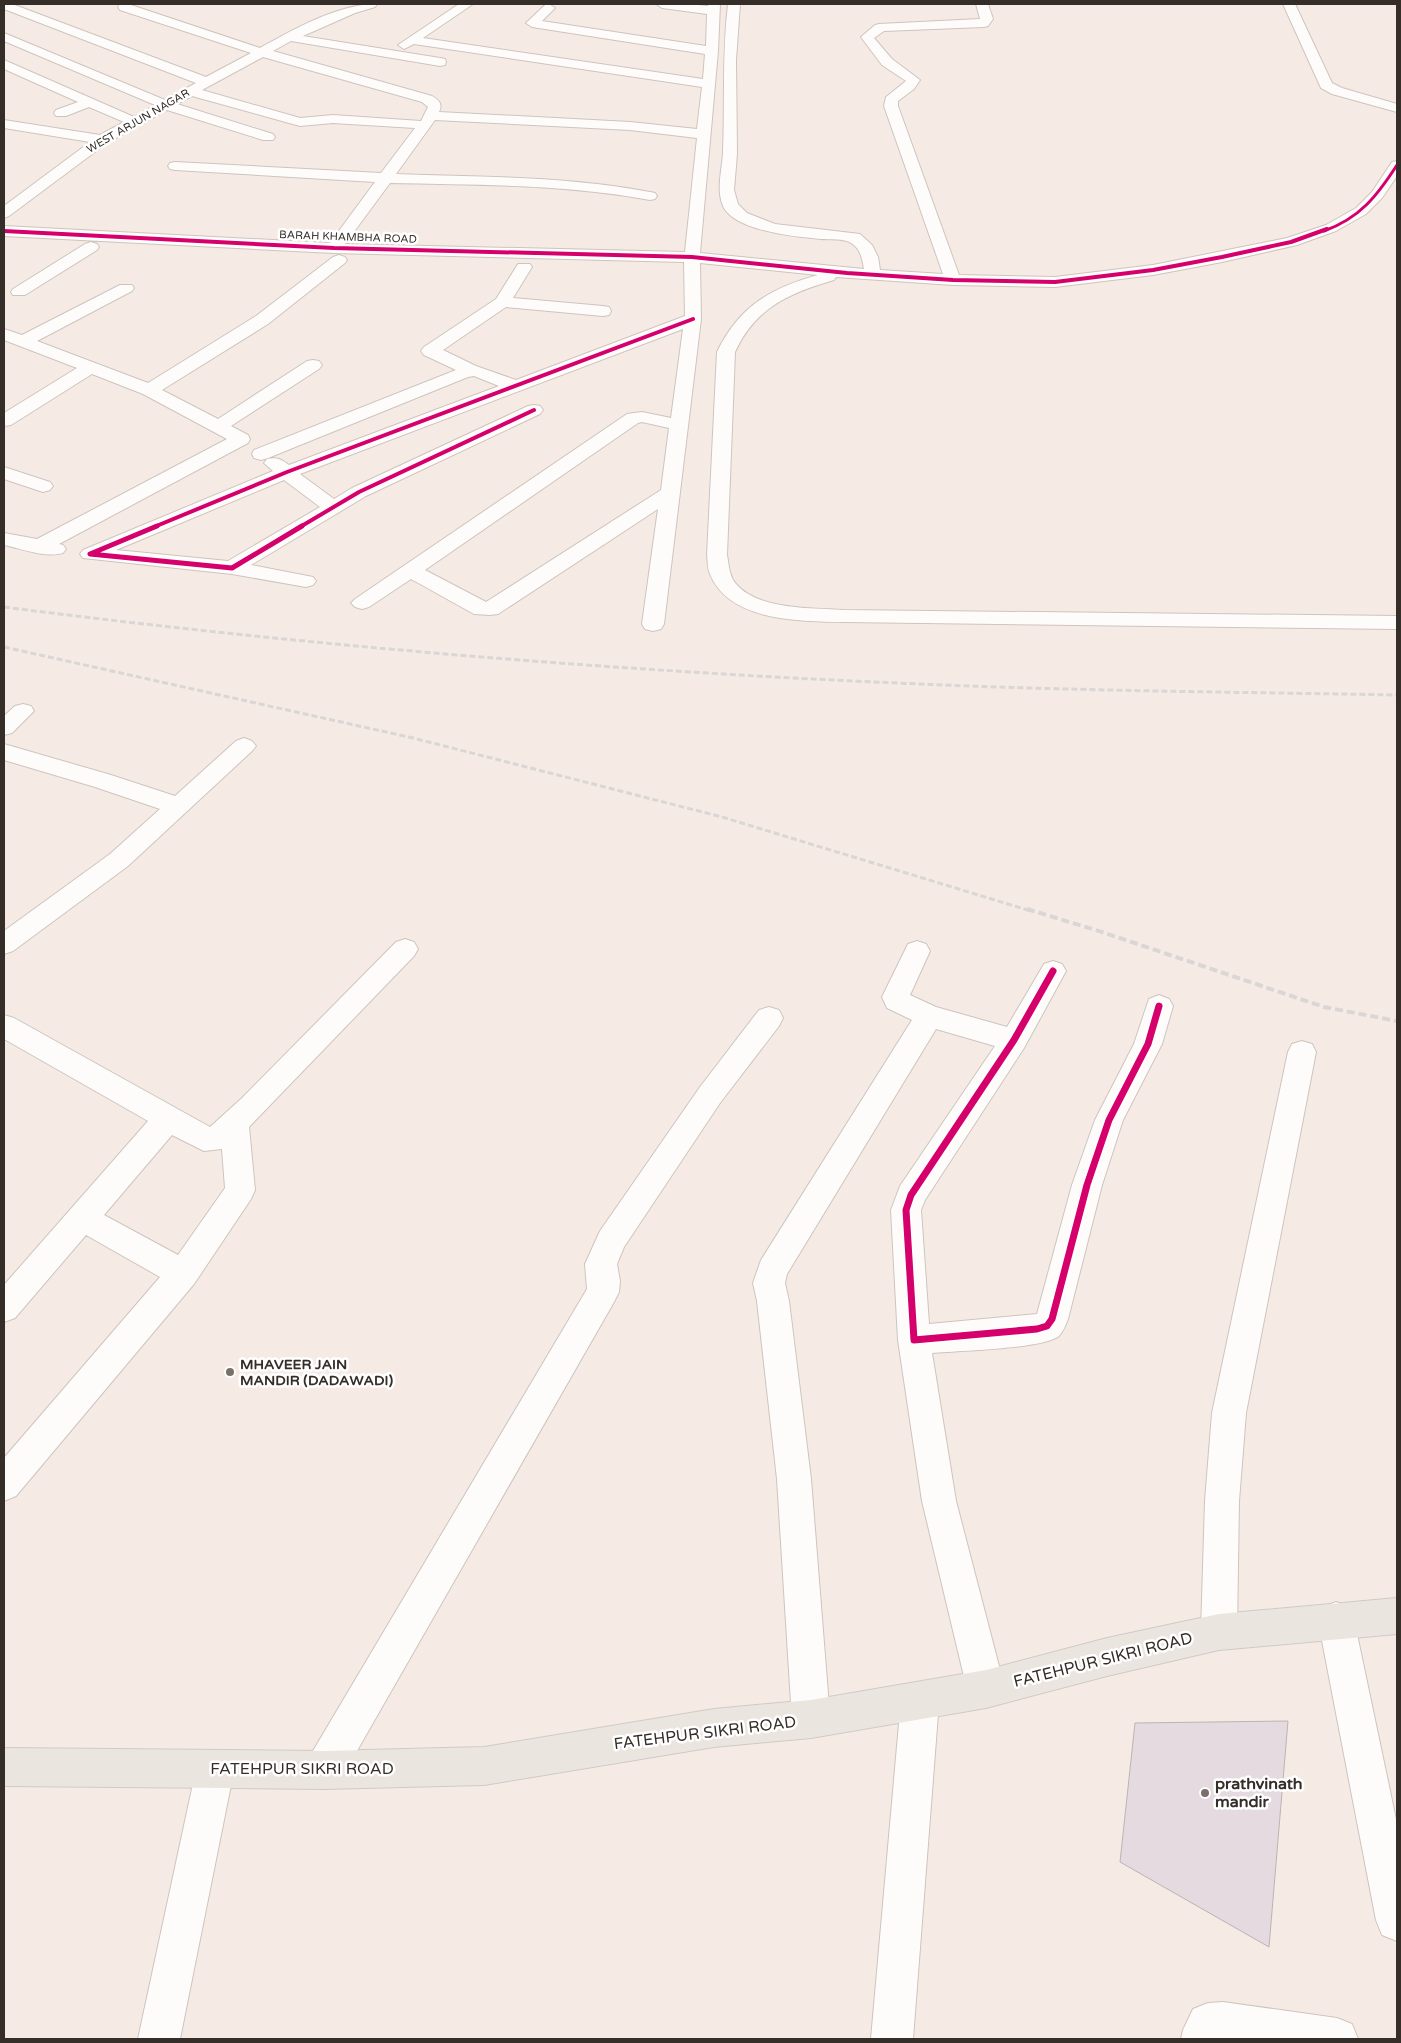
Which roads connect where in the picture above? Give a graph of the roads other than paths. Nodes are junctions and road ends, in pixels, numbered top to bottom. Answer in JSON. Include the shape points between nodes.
{"nodes":[{"id":1,"x":467,"y":4,"type":"edge"},
{"id":2,"x":662,"y":4,"type":"edge"},
{"id":3,"x":734,"y":4,"type":"edge"},
{"id":4,"x":982,"y":4,"type":"edge"},
{"id":5,"x":1289,"y":4,"type":"edge"},
{"id":6,"x":4,"y":5,"type":"edge"},
{"id":7,"x":531,"y":5,"type":"dead end"},
{"id":8,"x":357,"y":6,"type":"edge"},
{"id":9,"x":553,"y":6,"type":"edge"},
{"id":10,"x":124,"y":7,"type":"dead end"},
{"id":11,"x":714,"y":7,"type":"edge"},
{"id":12,"x":4,"y":36,"type":"edge"},
{"id":13,"x":289,"y":37,"type":"junction"},
{"id":14,"x":412,"y":40,"type":"junction"},
{"id":15,"x":712,"y":51,"type":"junction"},
{"id":16,"x":258,"y":54,"type":"junction"},
{"id":17,"x":390,"y":54,"type":"junction"},
{"id":18,"x":454,"y":65,"type":"dead end"},
{"id":19,"x":8,"y":70,"type":"edge"},
{"id":20,"x":206,"y":82,"type":"junction"},
{"id":21,"x":709,"y":84,"type":"junction"},
{"id":22,"x":191,"y":91,"type":"junction"},
{"id":23,"x":89,"y":102,"type":"junction"},
{"id":24,"x":165,"y":105,"type":"junction"},
{"id":25,"x":1397,"y":108,"type":"edge"},
{"id":26,"x":61,"y":113,"type":"dead end"},
{"id":27,"x":428,"y":121,"type":"junction"},
{"id":28,"x":135,"y":122,"type":"junction"},
{"id":29,"x":4,"y":124,"type":"edge"},
{"id":30,"x":703,"y":134,"type":"junction"},
{"id":31,"x":268,"y":137,"type":"dead end"},
{"id":32,"x":102,"y":140,"type":"junction"},
{"id":33,"x":1397,"y":165,"type":"edge"},
{"id":34,"x":175,"y":166,"type":"dead end"},
{"id":35,"x":385,"y":178,"type":"junction"},
{"id":36,"x":13,"y":188,"type":"dead end"},
{"id":37,"x":32,"y":192,"type":"junction"},
{"id":38,"x":650,"y":196,"type":"dead end"},
{"id":39,"x":4,"y":213,"type":"edge"},
{"id":40,"x":8,"y":240,"type":"edge"},
{"id":41,"x":91,"y":247,"type":"junction"},
{"id":42,"x":336,"y":254,"type":"junction"},
{"id":43,"x":693,"y":265,"type":"junction"},
{"id":44,"x":524,"y":266,"type":"junction"},
{"id":45,"x":627,"y":271,"type":"dead end"},
{"id":46,"x":674,"y":273,"type":"dead end"},
{"id":47,"x":847,"y":273,"type":"junction"},
{"id":48,"x":873,"y":275,"type":"junction"},
{"id":49,"x":953,"y":280,"type":"junction"},
{"id":50,"x":126,"y":288,"type":"dead end"},
{"id":51,"x":19,"y":292,"type":"edge"},
{"id":52,"x":502,"y":302,"type":"junction"},
{"id":53,"x":603,"y":311,"type":"dead end"},
{"id":54,"x":693,"y":319,"type":"junction"},
{"id":55,"x":4,"y":334,"type":"edge"},
{"id":56,"x":24,"y":341,"type":"junction"},
{"id":57,"x":313,"y":365,"type":"dead end"},
{"id":58,"x":92,"y":367,"type":"junction"},
{"id":59,"x":473,"y":371,"type":"junction"},
{"id":60,"x":514,"y":385,"type":"junction"},
{"id":61,"x":149,"y":390,"type":"junction"},
{"id":62,"x":534,"y":410,"type":"dead end"},
{"id":63,"x":4,"y":421,"type":"edge"},
{"id":64,"x":679,"y":425,"type":"junction"},
{"id":65,"x":218,"y":427,"type":"junction"},
{"id":66,"x":241,"y":439,"type":"junction"},
{"id":67,"x":261,"y":454,"type":"junction"},
{"id":68,"x":287,"y":472,"type":"junction"},
{"id":69,"x":4,"y":473,"type":"edge"},
{"id":70,"x":43,"y":486,"type":"dead end"},
{"id":71,"x":671,"y":492,"type":"junction"},
{"id":72,"x":332,"y":508,"type":"junction"},
{"id":73,"x":4,"y":539,"type":"edge"},
{"id":74,"x":38,"y":547,"type":"junction"},
{"id":75,"x":90,"y":554,"type":"junction"},
{"id":76,"x":232,"y":568,"type":"junction"},
{"id":77,"x":410,"y":570,"type":"junction"},
{"id":78,"x":306,"y":580,"type":"dead end"},
{"id":79,"x":362,"y":604,"type":"dead end"},
{"id":80,"x":1397,"y":623,"type":"edge"},
{"id":81,"x":653,"y":624,"type":"dead end"},
{"id":82,"x":23,"y":711,"type":"dead end"},
{"id":83,"x":4,"y":728,"type":"edge"},
{"id":84,"x":244,"y":746,"type":"dead end"},
{"id":85,"x":4,"y":752,"type":"edge"},
{"id":86,"x":177,"y":808,"type":"junction"},
{"id":87,"x":4,"y":944,"type":"edge"},
{"id":88,"x":405,"y":949,"type":"dead end"},
{"id":89,"x":917,"y":951,"type":"dead end"},
{"id":90,"x":1053,"y":972,"type":"dead end"},
{"id":91,"x":1160,"y":1006,"type":"dead end"},
{"id":92,"x":929,"y":1016,"type":"junction"},
{"id":93,"x":769,"y":1018,"type":"dead end"},
{"id":94,"x":4,"y":1026,"type":"edge"},
{"id":95,"x":1014,"y":1040,"type":"junction"},
{"id":96,"x":1302,"y":1052,"type":"dead end"},
{"id":97,"x":167,"y":1120,"type":"junction"},
{"id":98,"x":234,"y":1123,"type":"junction"},
{"id":99,"x":82,"y":1218,"type":"junction"},
{"id":100,"x":183,"y":1274,"type":"junction"},
{"id":101,"x":4,"y":1308,"type":"edge"},
{"id":102,"x":914,"y":1340,"type":"junction"},
{"id":103,"x":4,"y":1484,"type":"edge"},
{"id":104,"x":1397,"y":1616,"type":"edge"},
{"id":105,"x":1336,"y":1620,"type":"junction"},
{"id":106,"x":1219,"y":1632,"type":"junction"},
{"id":107,"x":986,"y":1688,"type":"junction"},
{"id":108,"x":920,"y":1701,"type":"junction"},
{"id":109,"x":811,"y":1719,"type":"junction"},
{"id":110,"x":4,"y":1767,"type":"edge"},
{"id":111,"x":216,"y":1770,"type":"junction"},
{"id":112,"x":324,"y":1770,"type":"junction"},
{"id":113,"x":1397,"y":1920,"type":"edge"},
{"id":114,"x":160,"y":2039,"type":"edge"},
{"id":115,"x":892,"y":2039,"type":"edge"},
{"id":116,"x":1202,"y":2039,"type":"edge"},
{"id":117,"x":1337,"y":2039,"type":"edge"}],
"edges":[{"from":1,"to":14,"type":"street"},
{"from":2,"to":11,"type":"street"},
{"from":3,"to":48,"type":"street","via":[[727,190],[731,206],[742,216],[771,228],[854,237],[861,241],[870,257]]},
{"from":4,"to":49,"type":"street","via":[[984,24],[884,27],[867,38],[887,62],[913,80],[892,100],[891,106]]},
{"from":5,"to":25,"type":"street","via":[[1326,85]]},
{"from":6,"to":20,"type":"street"},
{"from":7,"to":9,"type":"street"},
{"from":8,"to":13,"type":"street","name":"WEST ARJUN NAGAR"},
{"from":9,"to":15,"type":"street","via":[[532,22]]},
{"from":10,"to":16,"type":"street"},
{"from":11,"to":15,"type":"street"},
{"from":12,"to":24,"type":"street"},
{"from":13,"to":16,"type":"street","name":"WEST ARJUN NAGAR"},
{"from":13,"to":17,"type":"street"},
{"from":14,"to":17,"type":"street"},
{"from":14,"to":21,"type":"street"},
{"from":15,"to":21,"type":"street"},
{"from":16,"to":20,"type":"street","name":"WEST ARJUN NAGAR"},
{"from":16,"to":27,"type":"street","via":[[427,99],[435,107]]},
{"from":17,"to":18,"type":"street"},
{"from":19,"to":23,"type":"street"},
{"from":20,"to":22,"type":"street","name":"WEST ARJUN NAGAR"},
{"from":21,"to":30,"type":"street"},
{"from":22,"to":24,"type":"street","name":"WEST ARJUN NAGAR"},
{"from":22,"to":27,"type":"street","via":[[300,122],[333,119]]},
{"from":23,"to":26,"type":"street"},
{"from":23,"to":28,"type":"street"},
{"from":24,"to":28,"type":"street","name":"WEST ARJUN NAGAR"},
{"from":24,"to":31,"type":"street"},
{"from":27,"to":30,"type":"street","via":[[630,126]]},
{"from":27,"to":35,"type":"street"},
{"from":28,"to":32,"type":"street","name":"WEST ARJUN NAGAR"},
{"from":29,"to":32,"type":"street"},
{"from":30,"to":43,"type":"street"},
{"from":32,"to":37,"type":"street","name":"WEST ARJUN NAGAR"},
{"from":33,"to":49,"type":"street","via":[[1377,195],[1361,211],[1331,228],[1291,242],[1162,268],[1079,280],[1028,283]]},
{"from":34,"to":35,"type":"street"},
{"from":35,"to":38,"type":"street","via":[[571,184]]},
{"from":35,"to":42,"type":"street"},
{"from":36,"to":37,"type":"street"},
{"from":37,"to":39,"type":"street","name":"WEST ARJUN NAGAR"},
{"from":40,"to":41,"type":"street","name":"BARAH KHAMBHA ROAD"},
{"from":40,"to":42,"type":"street","name":"BARAH KHAMBHA ROAD"},
{"from":41,"to":42,"type":"street","name":"BARAH KHAMBHA ROAD"},
{"from":41,"to":51,"type":"street"},
{"from":42,"to":43,"type":"street","name":"BARAH KHAMBHA ROAD"},
{"from":42,"to":44,"type":"street","name":"BARAH KHAMBHA ROAD"},
{"from":42,"to":61,"type":"street","via":[[262,320]]},
{"from":43,"to":46,"type":"street"},
{"from":43,"to":47,"type":"street"},
{"from":43,"to":54,"type":"street"},
{"from":44,"to":45,"type":"street","name":"BARAH KHAMBHA ROAD"},
{"from":44,"to":52,"type":"street"},
{"from":47,"to":48,"type":"street"},
{"from":47,"to":80,"type":"street","via":[[796,285],[767,300],[740,326],[726,352],[717,555],[720,574],[729,588],[744,600],[786,612],[844,616]]},
{"from":48,"to":49,"type":"street"},
{"from":50,"to":56,"type":"street"},
{"from":52,"to":53,"type":"street"},
{"from":52,"to":59,"type":"street","via":[[430,351]]},
{"from":54,"to":60,"type":"street"},
{"from":54,"to":64,"type":"street"},
{"from":55,"to":56,"type":"street"},
{"from":56,"to":58,"type":"street"},
{"from":57,"to":65,"type":"street"},
{"from":58,"to":61,"type":"street"},
{"from":58,"to":63,"type":"street"},
{"from":59,"to":60,"type":"street"},
{"from":59,"to":67,"type":"street"},
{"from":60,"to":68,"type":"street"},
{"from":61,"to":65,"type":"street"},
{"from":62,"to":72,"type":"street","via":[[359,492]]},
{"from":64,"to":71,"type":"street"},
{"from":64,"to":77,"type":"street","via":[[633,418]]},
{"from":65,"to":66,"type":"street"},
{"from":66,"to":67,"type":"street"},
{"from":66,"to":74,"type":"street"},
{"from":67,"to":68,"type":"street"},
{"from":68,"to":72,"type":"street"},
{"from":68,"to":75,"type":"street"},
{"from":69,"to":70,"type":"street"},
{"from":71,"to":77,"type":"street","via":[[490,609],[482,609]]},
{"from":71,"to":81,"type":"street"},
{"from":72,"to":76,"type":"street"},
{"from":73,"to":74,"type":"street"},
{"from":74,"to":75,"type":"street"},
{"from":75,"to":76,"type":"street"},
{"from":76,"to":78,"type":"street"},
{"from":77,"to":79,"type":"street"},
{"from":82,"to":83,"type":"street"},
{"from":84,"to":86,"type":"street"},
{"from":85,"to":86,"type":"street","via":[[103,781]]},
{"from":86,"to":87,"type":"street","via":[[119,860]]},
{"from":88,"to":98,"type":"street"},
{"from":89,"to":92,"type":"street","via":[[896,1000]]},
{"from":90,"to":95,"type":"street"},
{"from":91,"to":102,"type":"street","via":[[1148,1044],[1109,1120],[1087,1185],[1052,1319],[1047,1326]]},
{"from":92,"to":95,"type":"street"},
{"from":92,"to":109,"type":"street","via":[[772,1270],[769,1283],[794,1479]]},
{"from":93,"to":112,"type":"street","via":[[710,1094],[611,1240],[601,1264],[603,1292]]},
{"from":94,"to":97,"type":"street"},
{"from":95,"to":102,"type":"street","via":[[911,1195],[906,1210]]},
{"from":96,"to":106,"type":"street","via":[[1229,1413],[1222,1501]]},
{"from":97,"to":98,"type":"street","via":[[204,1139],[220,1136]]},
{"from":97,"to":99,"type":"street"},
{"from":98,"to":100,"type":"street","via":[[240,1190]]},
{"from":99,"to":100,"type":"street"},
{"from":99,"to":101,"type":"street"},
{"from":100,"to":103,"type":"street"},
{"from":102,"to":107,"type":"street","via":[[939,1501]]},
{"from":104,"to":105,"type":"main road","name":"FATEHPUR SIKRI ROAD"},
{"from":105,"to":106,"type":"main road","name":"FATEHPUR SIKRI ROAD"},
{"from":105,"to":113,"type":"street"},
{"from":106,"to":107,"type":"main road","name":"FATEHPUR SIKRI ROAD"},
{"from":107,"to":108,"type":"main road","name":"FATEHPUR SIKRI ROAD"},
{"from":108,"to":109,"type":"main road","name":"FATEHPUR SIKRI ROAD"},
{"from":108,"to":115,"type":"street"},
{"from":109,"to":112,"type":"main road","name":"FATEHPUR SIKRI ROAD","via":[[714,1728],[484,1766]]},
{"from":110,"to":111,"type":"main road","name":"FATEHPUR SIKRI ROAD"},
{"from":111,"to":112,"type":"main road","name":"FATEHPUR SIKRI ROAD"},
{"from":111,"to":114,"type":"street"},
{"from":116,"to":117,"type":"street","via":[[1208,2024],[1223,2023]]}]}
